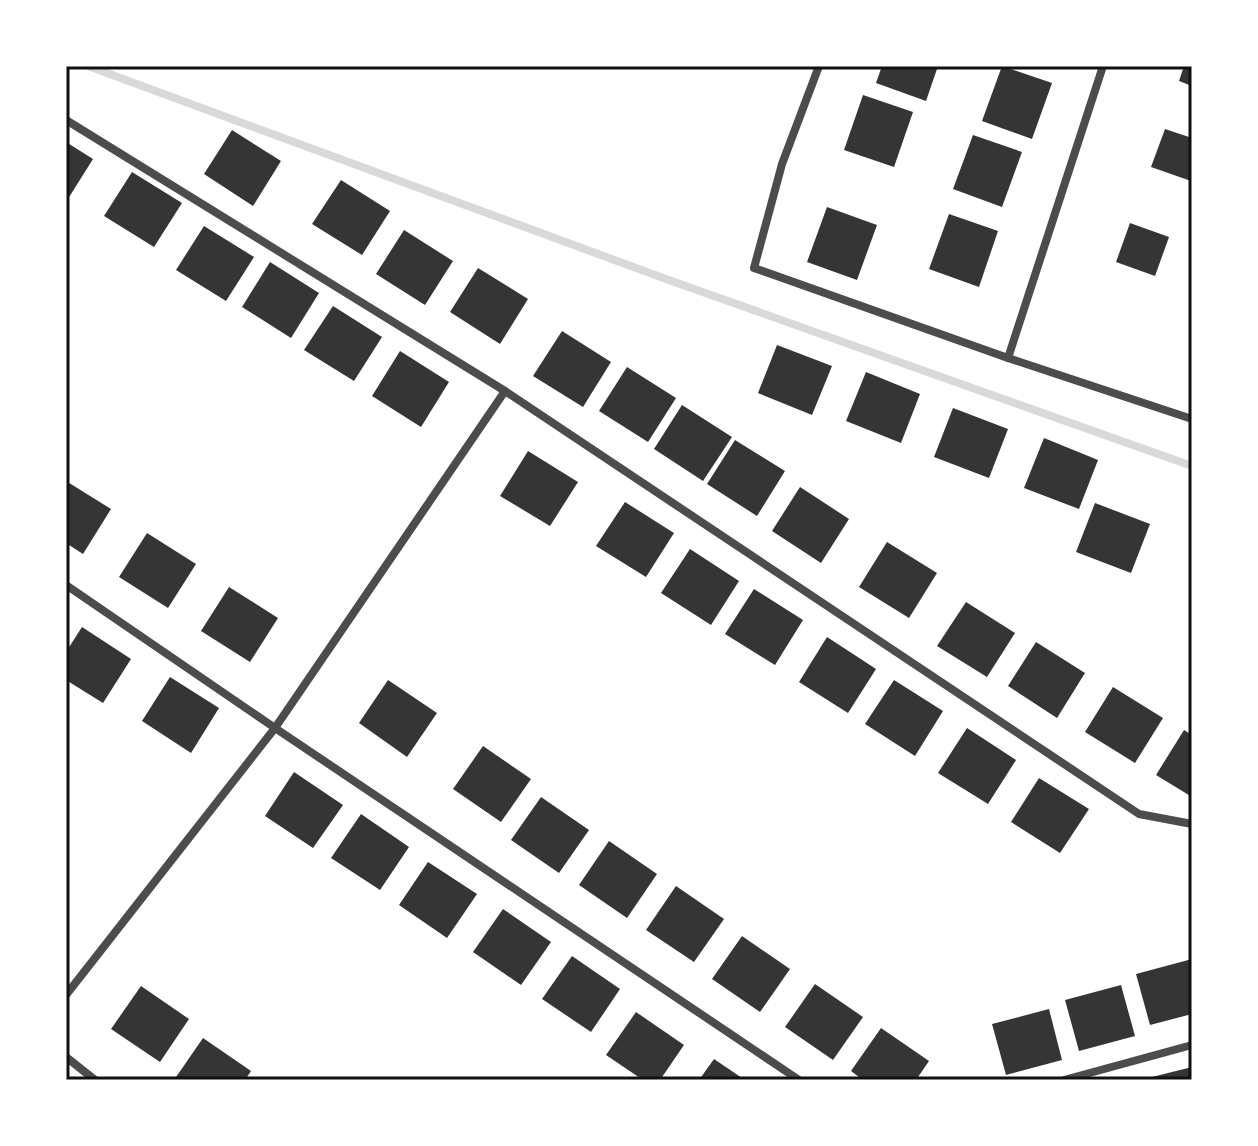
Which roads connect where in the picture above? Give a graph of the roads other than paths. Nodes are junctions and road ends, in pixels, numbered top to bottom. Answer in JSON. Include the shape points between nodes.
{"nodes":[{"id":1,"x":819,"y":66,"type":"edge"},
{"id":2,"x":1103,"y":66,"type":"edge"},
{"id":3,"x":66,"y":120,"type":"edge"},
{"id":4,"x":1008,"y":358,"type":"junction"},
{"id":5,"x":505,"y":391,"type":"junction"},
{"id":6,"x":1192,"y":419,"type":"edge"},
{"id":7,"x":66,"y":585,"type":"edge"},
{"id":8,"x":275,"y":728,"type":"junction"},
{"id":9,"x":1192,"y":824,"type":"edge"},
{"id":10,"x":66,"y":995,"type":"edge"},
{"id":11,"x":1192,"y":1045,"type":"edge"},
{"id":12,"x":66,"y":1057,"type":"edge"},
{"id":13,"x":95,"y":1080,"type":"edge"},
{"id":14,"x":799,"y":1080,"type":"edge"},
{"id":15,"x":1064,"y":1080,"type":"edge"}],
"edges":[{"from":1,"to":4,"type":"street","via":[[782,164],[754,268]]},
{"from":2,"to":4,"type":"street"},
{"from":3,"to":5,"type":"street"},
{"from":4,"to":6,"type":"street"},
{"from":5,"to":8,"type":"street"},
{"from":5,"to":9,"type":"street","via":[[1139,814]]},
{"from":7,"to":8,"type":"street"},
{"from":8,"to":10,"type":"street"},
{"from":8,"to":14,"type":"street"},
{"from":11,"to":15,"type":"street"},
{"from":12,"to":13,"type":"street"}]}
